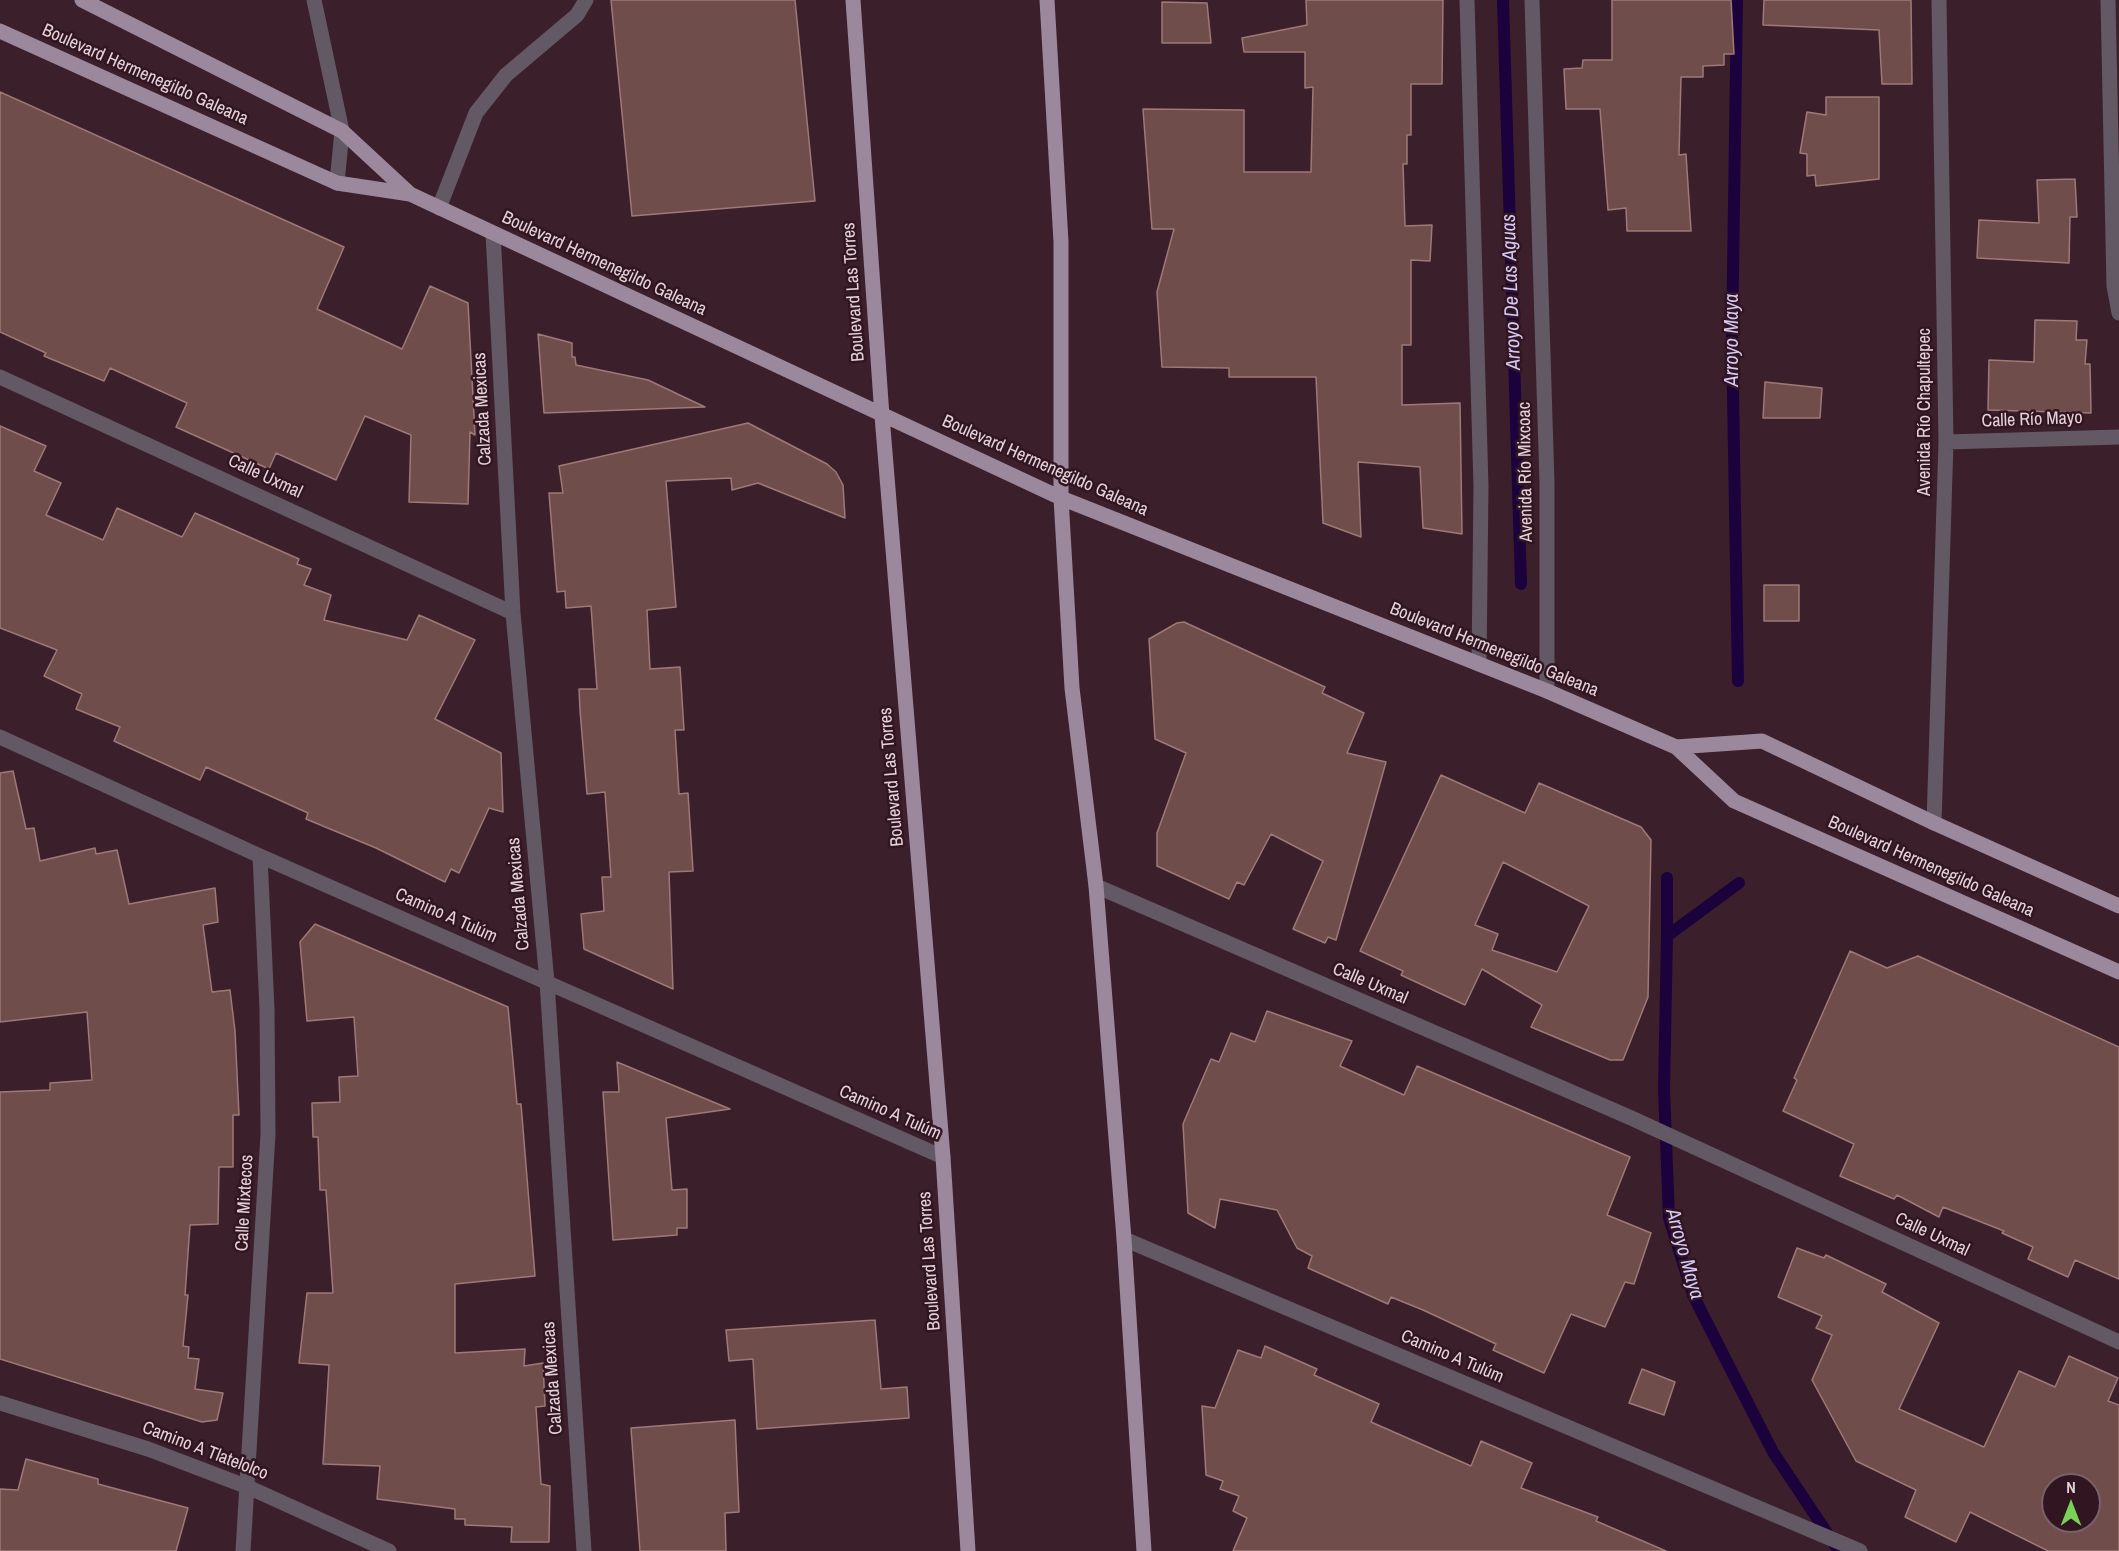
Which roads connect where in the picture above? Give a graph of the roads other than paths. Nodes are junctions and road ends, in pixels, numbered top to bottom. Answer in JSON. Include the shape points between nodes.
{"nodes":[{"id":1,"x":82,"y":0,"type":"edge"},
{"id":2,"x":314,"y":0,"type":"edge"},
{"id":3,"x":586,"y":0,"type":"edge"},
{"id":4,"x":853,"y":0,"type":"edge"},
{"id":5,"x":1047,"y":0,"type":"edge"},
{"id":6,"x":1467,"y":0,"type":"edge"},
{"id":7,"x":1532,"y":0,"type":"edge"},
{"id":8,"x":1939,"y":0,"type":"edge"},
{"id":9,"x":2108,"y":0,"type":"edge"},
{"id":10,"x":0,"y":31,"type":"edge"},
{"id":11,"x":342,"y":131,"type":"junction"},
{"id":12,"x":338,"y":183,"type":"junction"},
{"id":13,"x":410,"y":194,"type":"junction"},
{"id":14,"x":439,"y":208,"type":"junction"},
{"id":15,"x":493,"y":233,"type":"junction"},
{"id":16,"x":2119,"y":313,"type":"edge"},
{"id":17,"x":0,"y":377,"type":"edge"},
{"id":18,"x":882,"y":416,"type":"junction"},
{"id":19,"x":2119,"y":437,"type":"edge"},
{"id":20,"x":1946,"y":442,"type":"junction"},
{"id":21,"x":1061,"y":498,"type":"junction"},
{"id":22,"x":513,"y":613,"type":"junction"},
{"id":23,"x":1479,"y":664,"type":"junction"},
{"id":24,"x":1547,"y":691,"type":"junction"},
{"id":25,"x":0,"y":737,"type":"edge"},
{"id":26,"x":1676,"y":747,"type":"junction"},
{"id":27,"x":1934,"y":823,"type":"junction"},
{"id":28,"x":260,"y":856,"type":"junction"},
{"id":29,"x":1096,"y":886,"type":"junction"},
{"id":30,"x":2119,"y":906,"type":"edge"},
{"id":31,"x":2119,"y":972,"type":"edge"},
{"id":32,"x":547,"y":982,"type":"junction"},
{"id":33,"x":943,"y":1157,"type":"junction"},
{"id":34,"x":1124,"y":1239,"type":"junction"},
{"id":35,"x":2119,"y":1342,"type":"edge"},
{"id":36,"x":0,"y":1403,"type":"edge"},
{"id":37,"x":248,"y":1487,"type":"junction"},
{"id":38,"x":243,"y":1551,"type":"edge"},
{"id":39,"x":389,"y":1551,"type":"edge"},
{"id":40,"x":584,"y":1551,"type":"edge"},
{"id":41,"x":968,"y":1551,"type":"edge"},
{"id":42,"x":1144,"y":1551,"type":"edge"},
{"id":43,"x":1860,"y":1551,"type":"edge"}],
"edges":[{"from":1,"to":11,"type":"main road","name":"Boulevard Hermenegildo Galeana"},
{"from":2,"to":11,"type":"street"},
{"from":3,"to":14,"type":"street","via":[[577,15],[506,75],[476,113]]},
{"from":4,"to":18,"type":"main road","name":"Boulevard Las Torres"},
{"from":5,"to":21,"type":"main road","via":[[1061,242]]},
{"from":6,"to":23,"type":"street","via":[[1481,486]]},
{"from":7,"to":24,"type":"street","name":"Avenida Río Mixcoac","via":[[1547,483]]},
{"from":8,"to":20,"type":"street","name":"Avenida Río Chapultepec"},
{"from":9,"to":16,"type":"street","via":[[2114,286]]},
{"from":10,"to":12,"type":"main road","name":"Boulevard Hermenegildo Galeana"},
{"from":11,"to":12,"type":"street"},
{"from":11,"to":13,"type":"main road","name":"Boulevard Hermenegildo Galeana"},
{"from":12,"to":13,"type":"main road","name":"Boulevard Hermenegildo Galeana"},
{"from":13,"to":14,"type":"main road","name":"Boulevard Hermenegildo Galeana"},
{"from":14,"to":15,"type":"main road","name":"Boulevard Hermenegildo Galeana"},
{"from":15,"to":18,"type":"main road","name":"Boulevard Hermenegildo Galeana"},
{"from":15,"to":22,"type":"street","name":"Calzada Mexicas"},
{"from":17,"to":22,"type":"street","name":"Calle Uxmal"},
{"from":18,"to":21,"type":"main road","name":"Boulevard Hermenegildo Galeana"},
{"from":18,"to":33,"type":"main road","name":"Boulevard Las Torres"},
{"from":19,"to":20,"type":"street","name":"Calle Río Mayo"},
{"from":20,"to":27,"type":"street","name":"Avenida Río Chapultepec"},
{"from":21,"to":23,"type":"main road","name":"Boulevard Hermenegildo Galeana"},
{"from":21,"to":29,"type":"main road","via":[[1072,688]]},
{"from":22,"to":32,"type":"street","name":"Calzada Mexicas"},
{"from":23,"to":24,"type":"main road","name":"Boulevard Hermenegildo Galeana"},
{"from":24,"to":26,"type":"main road","name":"Boulevard Hermenegildo Galeana"},
{"from":25,"to":28,"type":"street","name":"Camino A Tulúm"},
{"from":26,"to":27,"type":"main road","name":"Boulevard Hermenegildo Galeana","via":[[1762,741]]},
{"from":26,"to":31,"type":"main road","name":"Boulevard Hermenegildo Galeana","via":[[1734,801]]},
{"from":27,"to":30,"type":"main road","name":"Boulevard Hermenegildo Galeana"},
{"from":28,"to":32,"type":"street","name":"Camino A Tulúm"},
{"from":28,"to":37,"type":"street","name":"Calle Mixtecos","via":[[268,1134]]},
{"from":29,"to":34,"type":"main road"},
{"from":29,"to":35,"type":"street","name":"Calle Uxmal","via":[[1629,1117]]},
{"from":32,"to":33,"type":"street","name":"Camino A Tulúm"},
{"from":32,"to":40,"type":"street","name":"Calzada Mexicas"},
{"from":33,"to":41,"type":"main road","name":"Boulevard Las Torres"},
{"from":34,"to":42,"type":"main road"},
{"from":34,"to":43,"type":"street","name":"Camino A Tulúm"},
{"from":36,"to":37,"type":"street","name":"Camino A Tlatelolco","via":[[148,1449]]},
{"from":37,"to":38,"type":"street","name":"Calle Mixtecos"},
{"from":37,"to":39,"type":"street","name":"Camino A Tlatelolco"}]}
